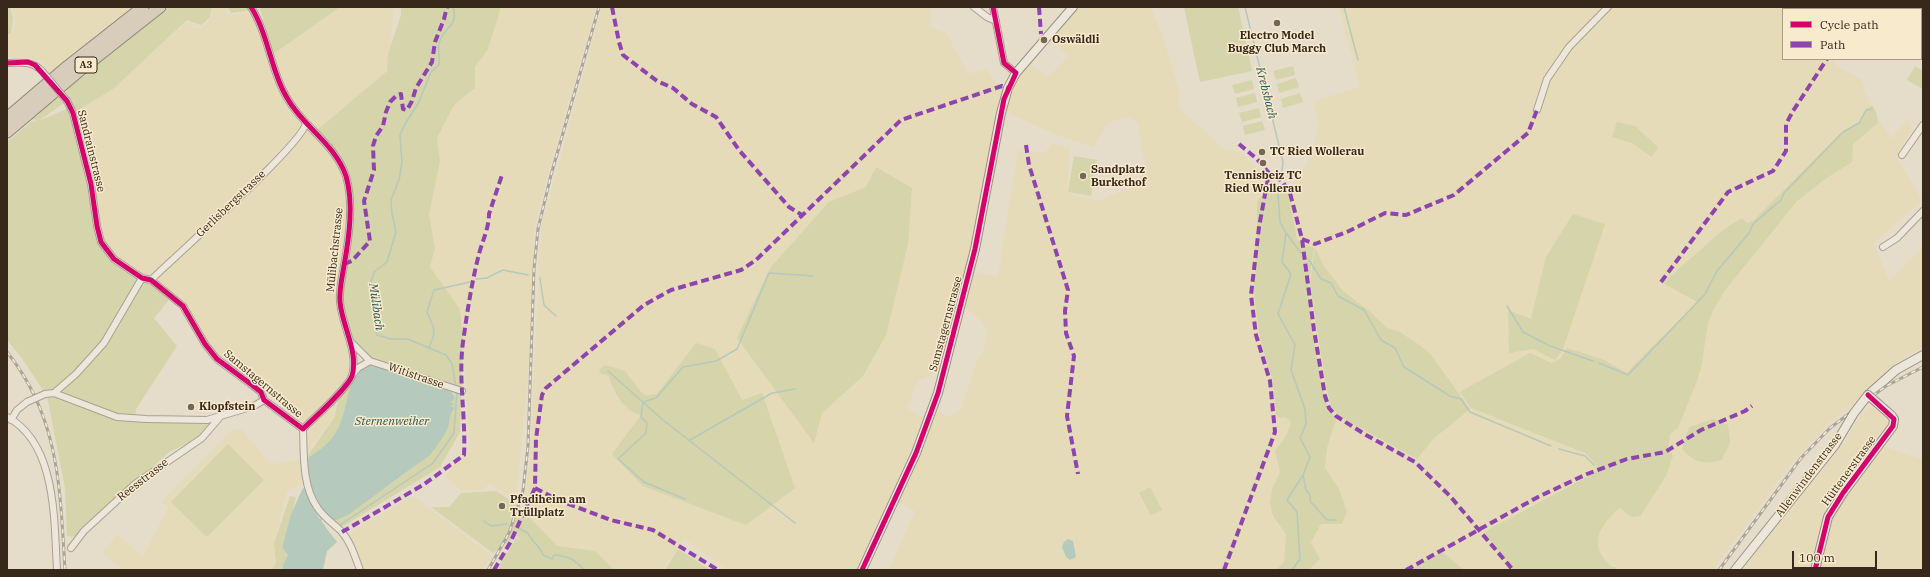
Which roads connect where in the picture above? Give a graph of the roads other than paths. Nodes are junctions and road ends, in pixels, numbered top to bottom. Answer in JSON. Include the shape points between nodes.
{"nodes":[{"id":1,"x":143,"y":7,"type":"edge"},
{"id":2,"x":160,"y":7,"type":"edge"},
{"id":3,"x":252,"y":7,"type":"edge"},
{"id":4,"x":974,"y":7,"type":"edge"},
{"id":5,"x":993,"y":7,"type":"edge"},
{"id":6,"x":1073,"y":7,"type":"edge"},
{"id":7,"x":1608,"y":7,"type":"edge"},
{"id":8,"x":996,"y":21,"type":"junction"},
{"id":9,"x":7,"y":63,"type":"edge"},
{"id":10,"x":1016,"y":74,"type":"junction"},
{"id":11,"x":1537,"y":110,"type":"dead end"},
{"id":12,"x":7,"y":118,"type":"edge"},
{"id":13,"x":306,"y":124,"type":"junction"},
{"id":14,"x":1923,"y":125,"type":"edge"},
{"id":15,"x":7,"y":132,"type":"edge"},
{"id":16,"x":1902,"y":155,"type":"dead end"},
{"id":17,"x":1923,"y":211,"type":"edge"},
{"id":18,"x":1883,"y":247,"type":"dead end"},
{"id":19,"x":142,"y":278,"type":"junction"},
{"id":20,"x":151,"y":280,"type":"junction"},
{"id":21,"x":350,"y":341,"type":"junction"},
{"id":22,"x":1923,"y":355,"type":"edge"},
{"id":23,"x":370,"y":361,"type":"junction"},
{"id":24,"x":352,"y":375,"type":"junction"},
{"id":25,"x":462,"y":391,"type":"dead end"},
{"id":26,"x":54,"y":393,"type":"junction"},
{"id":27,"x":1868,"y":395,"type":"junction"},
{"id":28,"x":264,"y":400,"type":"junction"},
{"id":29,"x":220,"y":417,"type":"junction"},
{"id":30,"x":8,"y":418,"type":"edge"},
{"id":31,"x":302,"y":428,"type":"junction"},
{"id":32,"x":71,"y":548,"type":"dead end"},
{"id":33,"x":57,"y":570,"type":"edge"},
{"id":34,"x":360,"y":570,"type":"edge"},
{"id":35,"x":862,"y":570,"type":"edge"},
{"id":36,"x":1734,"y":570,"type":"edge"},
{"id":37,"x":1815,"y":570,"type":"edge"}],
"edges":[{"from":1,"to":12,"type":"highway","number":"A3"},
{"from":2,"to":15,"type":"highway","number":"A3"},
{"from":3,"to":13,"type":"street","name":"Mülibachstrasse","via":[[284,93]]},
{"from":4,"to":8,"type":"street"},
{"from":5,"to":8,"type":"street"},
{"from":6,"to":10,"type":"street","name":"Samstagernstrasse"},
{"from":7,"to":11,"type":"street","via":[[1569,47],[1547,79]]},
{"from":8,"to":10,"type":"street","via":[[1004,63]]},
{"from":9,"to":19,"type":"street","name":"Sandrainstrasse","bridge":true,"via":[[28,62],[36,65],[67,101],[73,113],[91,184],[101,242],[114,260]]},
{"from":10,"to":35,"type":"street","name":"Samstagernstrasse","via":[[1004,98],[972,262],[938,393],[913,459]]},
{"from":13,"to":20,"type":"street","name":"Gerlisbergstrasse","via":[[304,131],[243,194]]},
{"from":13,"to":21,"type":"street","name":"Mülibachstrasse","via":[[329,147],[346,178],[349,230],[340,301]]},
{"from":14,"to":16,"type":"street"},
{"from":17,"to":18,"type":"street","via":[[1897,238]]},
{"from":19,"to":20,"type":"street","name":"Sandrainstrasse"},
{"from":19,"to":26,"type":"street","via":[[104,343],[76,374]]},
{"from":20,"to":28,"type":"street","name":"Samstagernstrasse","via":[[183,306],[205,344],[217,359],[261,392]]},
{"from":21,"to":23,"type":"street","name":"Witistrasse"},
{"from":21,"to":24,"type":"street","name":"Mülibachstrasse"},
{"from":22,"to":27,"type":"street","name":"Allenwindenstrasse","via":[[1890,375]]},
{"from":23,"to":24,"type":"street"},
{"from":23,"to":25,"type":"street","name":"Witistrasse"},
{"from":24,"to":31,"type":"street","via":[[338,395]]},
{"from":26,"to":29,"type":"street","via":[[117,417],[146,420],[207,420]]},
{"from":26,"to":30,"type":"street","bridge":true,"via":[[27,402]]},
{"from":27,"to":36,"type":"street","name":"Allenwindenstrasse","bridge":true,"via":[[1835,445]]},
{"from":27,"to":37,"type":"street","name":"Hüttenerstrasse","bridge":true,"via":[[1891,415],[1894,419],[1893,426],[1828,516]]},
{"from":28,"to":29,"type":"street"},
{"from":28,"to":31,"type":"street","name":"Samstagernstrasse"},
{"from":29,"to":32,"type":"street","name":"Reesstrasse","via":[[202,438],[135,484],[84,531]]},
{"from":30,"to":33,"type":"street","via":[[34,442],[45,469],[51,494]]},
{"from":31,"to":34,"type":"street","name":"Samstagernstrasse","via":[[310,496],[323,515],[342,532],[350,544]]}]}
